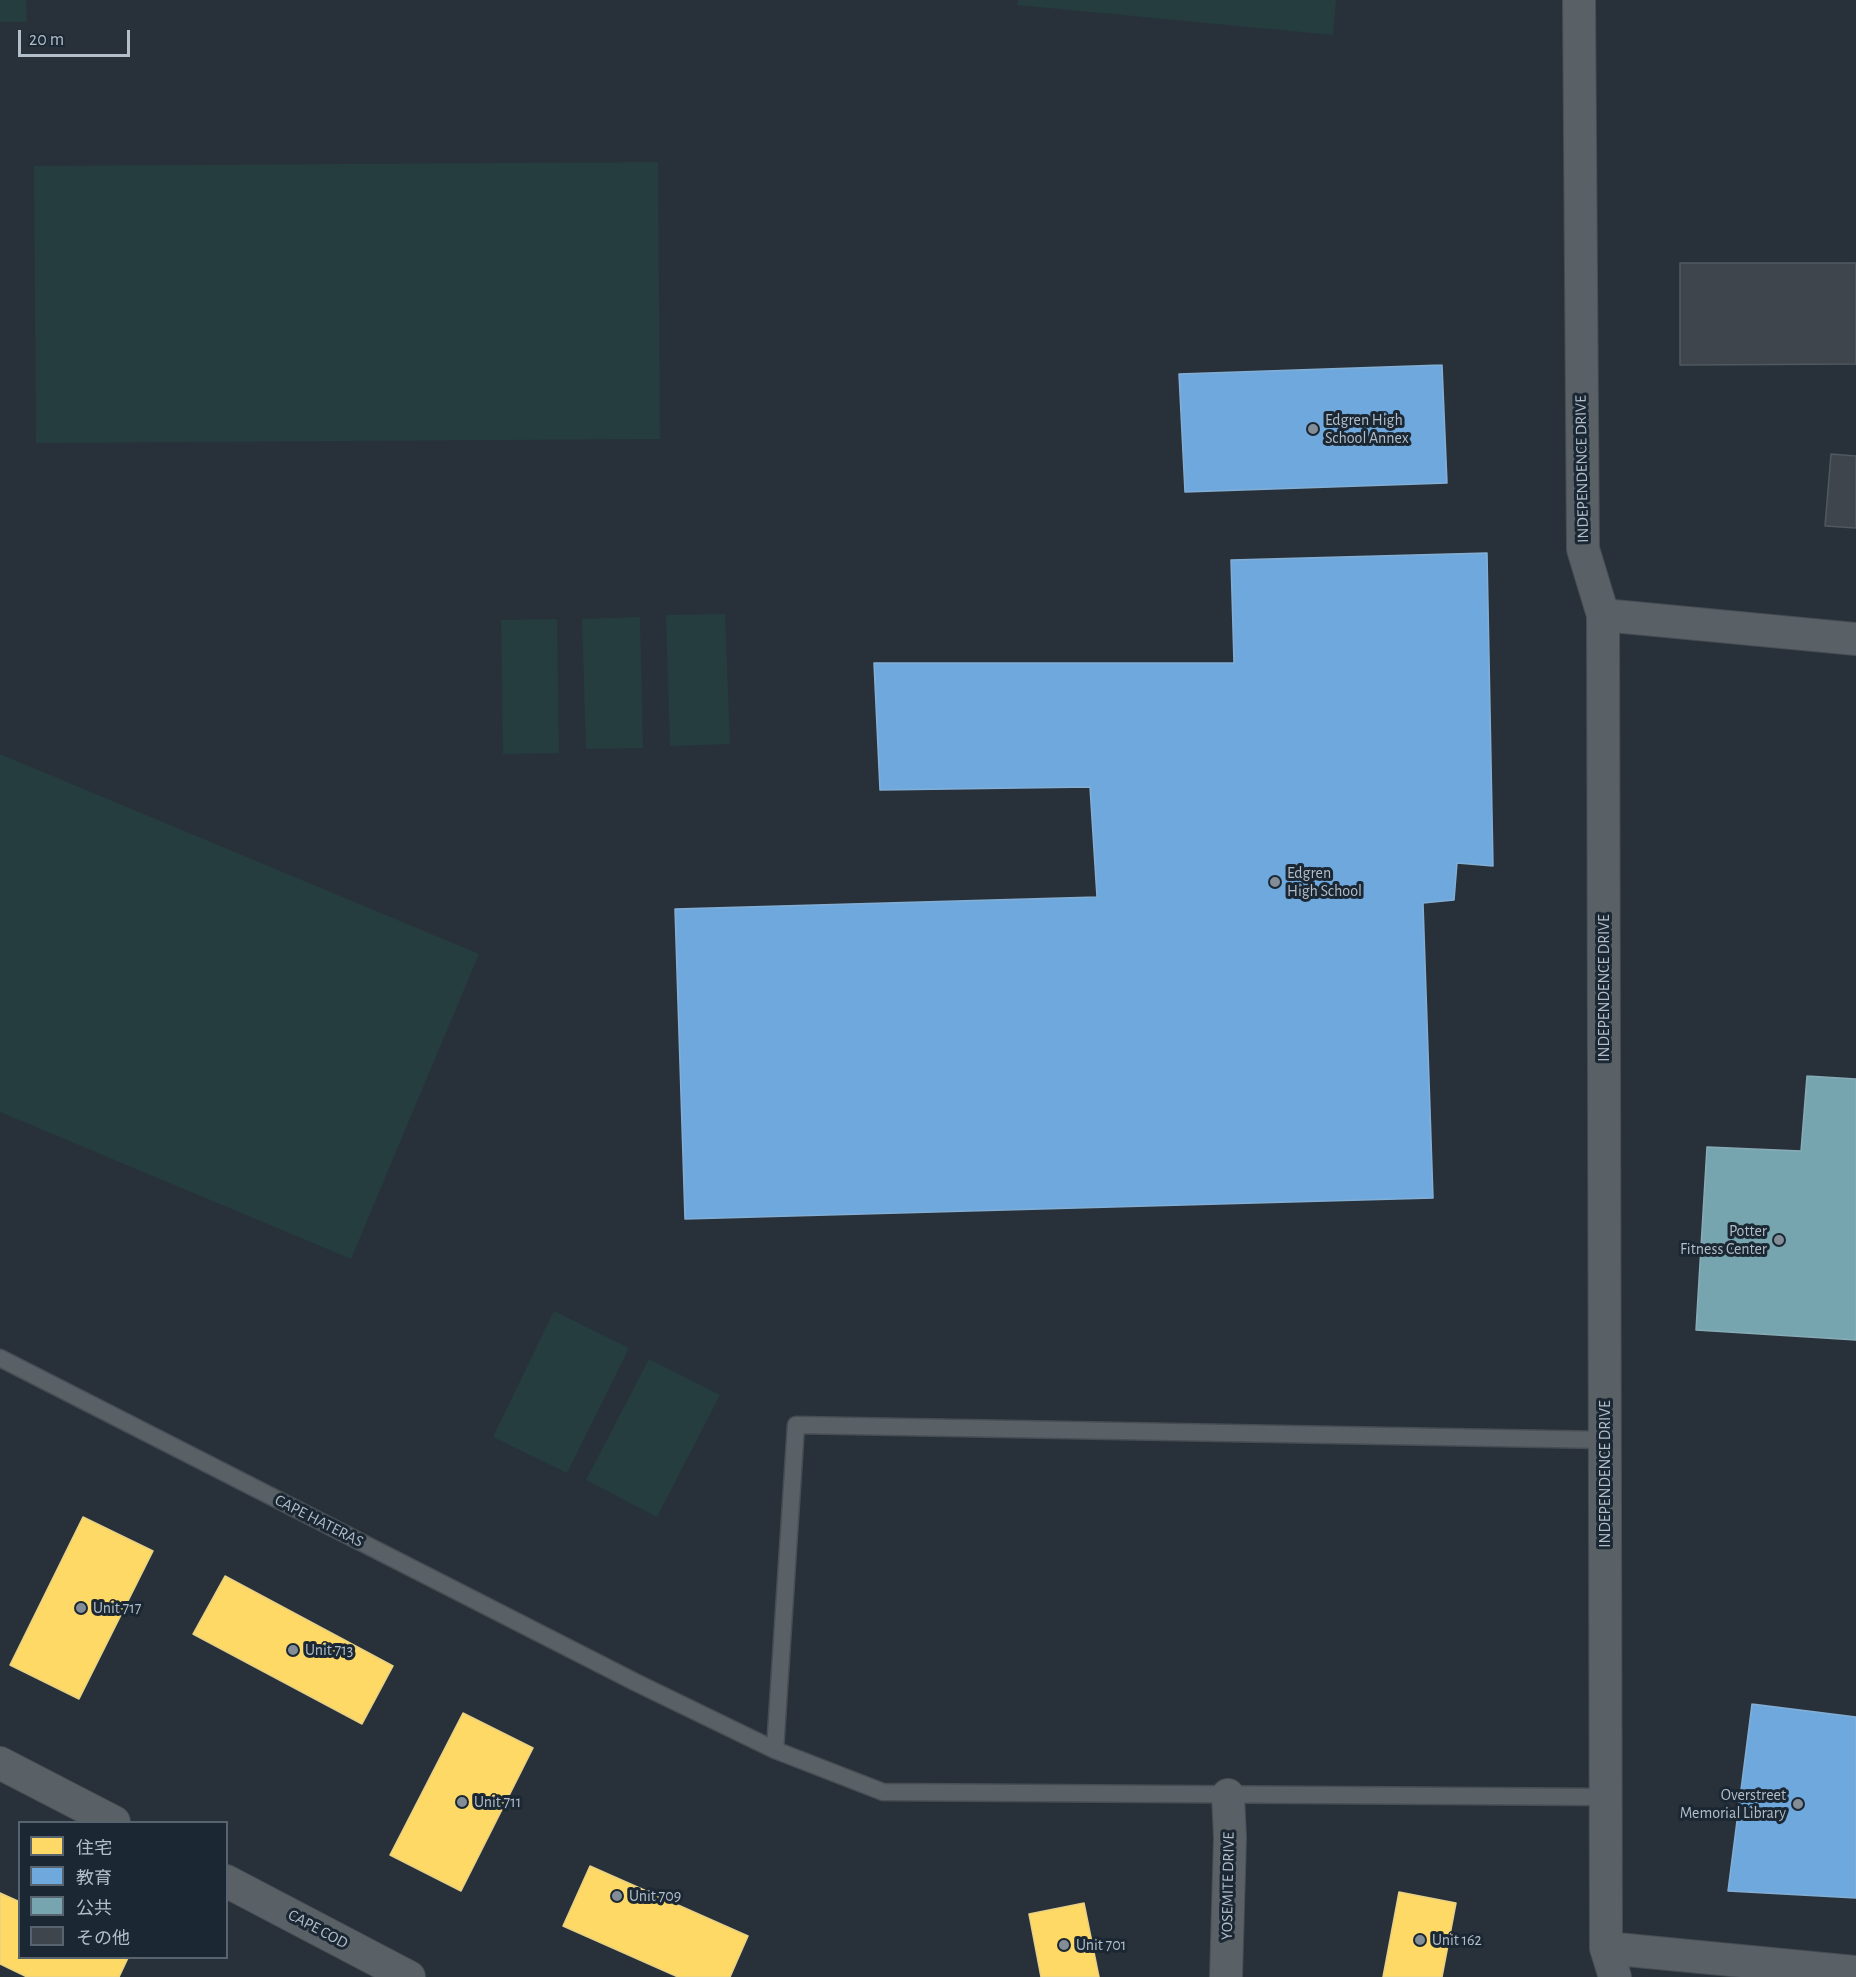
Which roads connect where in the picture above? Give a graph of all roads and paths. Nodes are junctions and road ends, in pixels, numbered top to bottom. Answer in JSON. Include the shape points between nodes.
{"nodes":[{"id":1,"x":1579,"y":0,"type":"edge"},
{"id":2,"x":1603,"y":615,"type":"junction"},
{"id":3,"x":1856,"y":639,"type":"edge"},
{"id":4,"x":0,"y":1358,"type":"edge"},
{"id":5,"x":1605,"y":1440,"type":"junction"},
{"id":6,"x":775,"y":1750,"type":"junction"},
{"id":7,"x":0,"y":1763,"type":"edge"},
{"id":8,"x":1228,"y":1795,"type":"junction"},
{"id":9,"x":1606,"y":1797,"type":"junction"},
{"id":10,"x":112,"y":1821,"type":"edge"},
{"id":11,"x":228,"y":1882,"type":"edge"},
{"id":12,"x":1610,"y":1962,"type":"edge"},
{"id":13,"x":1856,"y":1972,"type":"edge"},
{"id":14,"x":409,"y":1977,"type":"edge"},
{"id":15,"x":1226,"y":1977,"type":"edge"}],
"edges":[{"from":1,"to":2,"type":"street","name":"INDEPENDENCE DRIVE","via":[[1583,549]]},
{"from":2,"to":3,"type":"street"},
{"from":2,"to":5,"type":"street","name":"INDEPENDENCE DRIVE"},
{"from":4,"to":6,"type":"lane","name":"CAPE HATERAS"},
{"from":5,"to":6,"type":"lane","via":[[796,1425]]},
{"from":5,"to":9,"type":"street","name":"INDEPENDENCE DRIVE"},
{"from":6,"to":8,"type":"lane","name":"CAPE HATERAS","via":[[883,1792]]},
{"from":7,"to":10,"type":"street"},
{"from":8,"to":9,"type":"lane","name":"CAPE HATERAS"},
{"from":8,"to":15,"type":"street","name":"YOSEMITE DRIVE"},
{"from":9,"to":12,"type":"street","name":"INDEPENDENCE DRIVE"},
{"from":11,"to":14,"type":"street","name":"CAPE COD"},
{"from":12,"to":13,"type":"street"}]}
